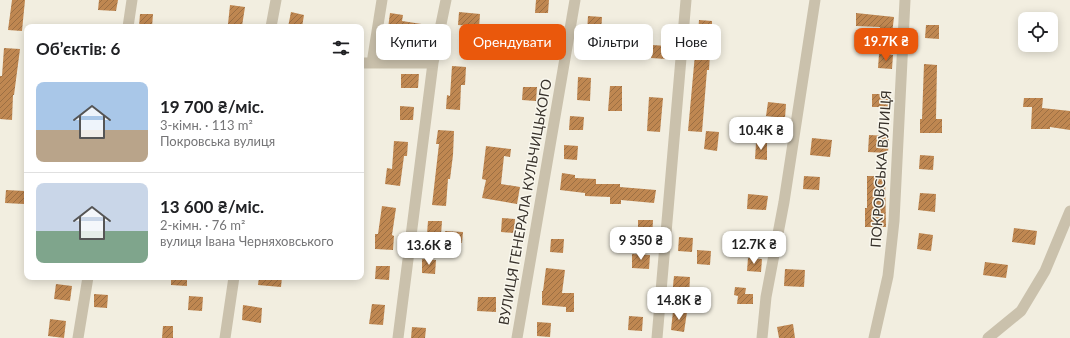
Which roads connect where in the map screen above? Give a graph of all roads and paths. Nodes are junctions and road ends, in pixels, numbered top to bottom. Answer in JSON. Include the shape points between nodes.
{"nodes":[{"id":1,"x":132,"y":0,"type":"edge"},
{"id":2,"x":276,"y":0,"type":"edge"},
{"id":3,"x":382,"y":0,"type":"edge"},
{"id":4,"x":446,"y":0,"type":"edge"},
{"id":5,"x":575,"y":0,"type":"edge"},
{"id":6,"x":686,"y":0,"type":"edge"},
{"id":7,"x":815,"y":0,"type":"edge"},
{"id":8,"x":905,"y":0,"type":"edge"},
{"id":9,"x":128,"y":24,"type":"edge"},
{"id":10,"x":272,"y":24,"type":"edge"},
{"id":11,"x":366,"y":63,"type":"edge"},
{"id":12,"x":432,"y":63,"type":"junction"},
{"id":13,"x":1070,"y":211,"type":"edge"},
{"id":14,"x":88,"y":280,"type":"edge"},
{"id":15,"x":234,"y":280,"type":"edge"},
{"id":16,"x":78,"y":338,"type":"edge"},
{"id":17,"x":225,"y":338,"type":"edge"},
{"id":18,"x":398,"y":338,"type":"edge"},
{"id":19,"x":517,"y":338,"type":"edge"},
{"id":20,"x":657,"y":338,"type":"edge"},
{"id":21,"x":762,"y":338,"type":"edge"},
{"id":22,"x":874,"y":338,"type":"edge"},
{"id":23,"x":988,"y":338,"type":"edge"}],
"edges":[{"from":1,"to":9,"type":"street"},
{"from":2,"to":10,"type":"street"},
{"from":3,"to":11,"type":"street"},
{"from":4,"to":12,"type":"street"},
{"from":5,"to":19,"type":"street","name":"ВУЛИЦЯ ГЕНЕРАЛА КУЛЬЧИЦЬКОГО"},
{"from":6,"to":20,"type":"street"},
{"from":7,"to":21,"type":"street","via":[[784,202],[766,297]]},
{"from":8,"to":22,"type":"street","name":"ПОКРОВСЬКА ВУЛИЦЯ","via":[[894,221],[888,276]]},
{"from":11,"to":12,"type":"street"},
{"from":12,"to":18,"type":"street"},
{"from":13,"to":23,"type":"street","via":[[1045,271],[1021,311]]},
{"from":14,"to":16,"type":"street"},
{"from":15,"to":17,"type":"street"}]}
